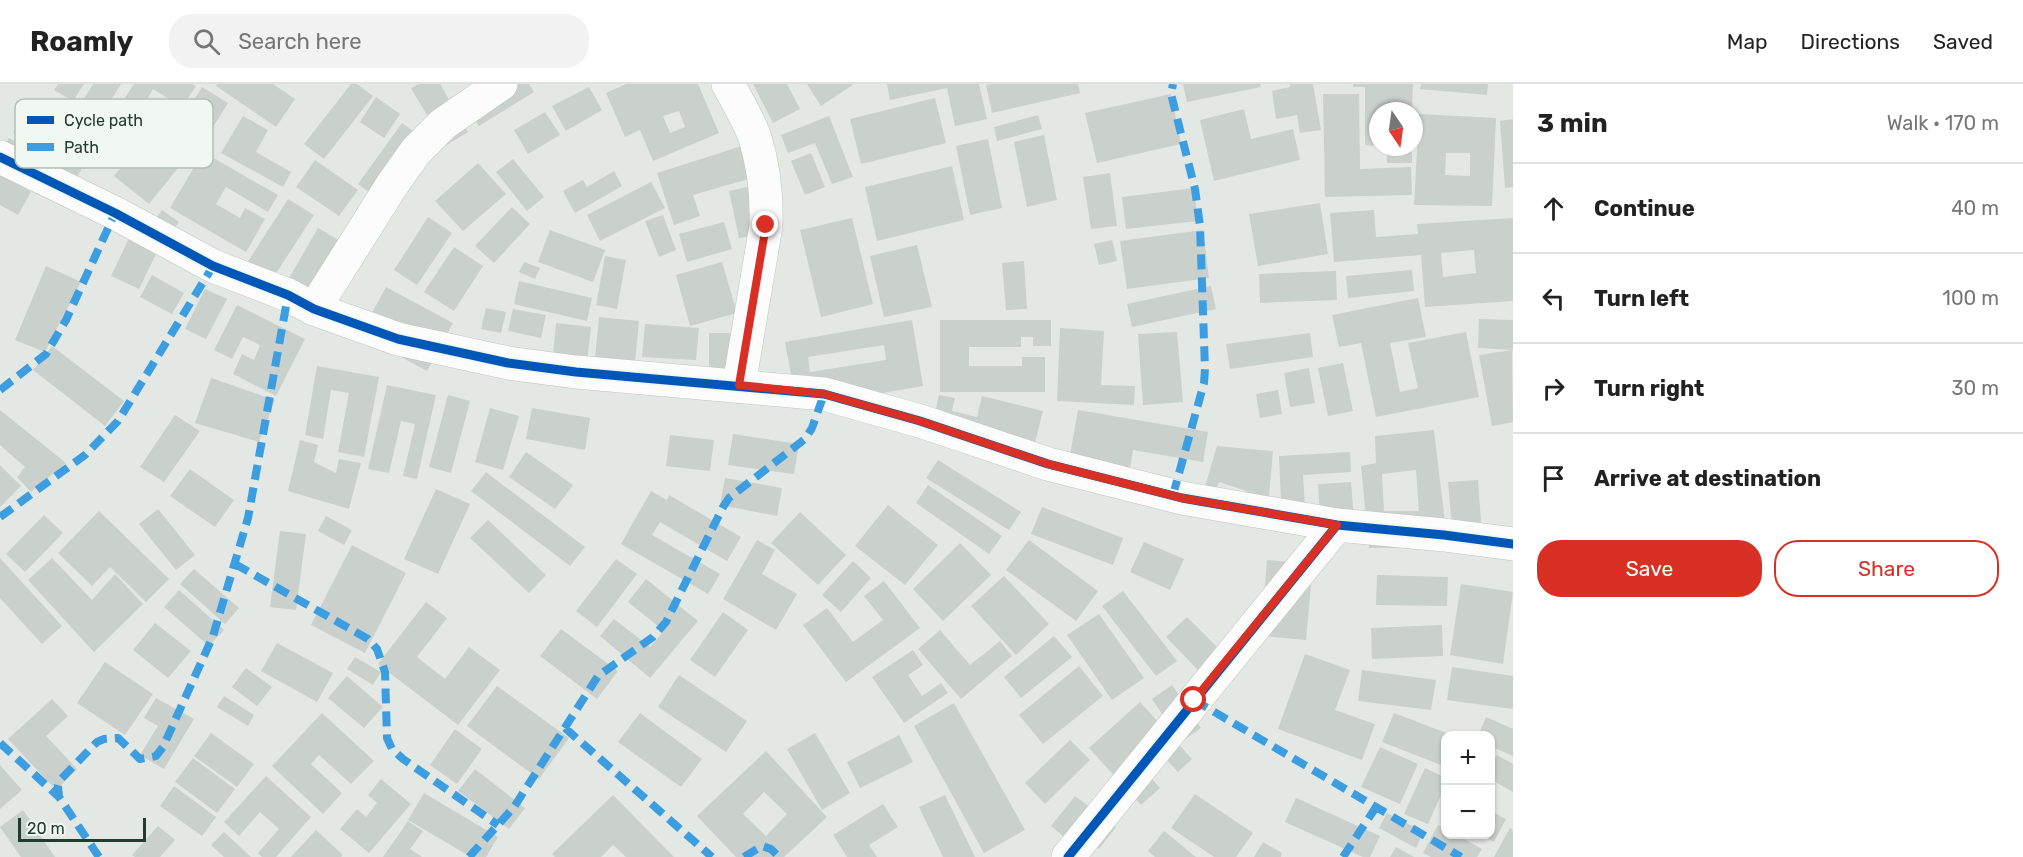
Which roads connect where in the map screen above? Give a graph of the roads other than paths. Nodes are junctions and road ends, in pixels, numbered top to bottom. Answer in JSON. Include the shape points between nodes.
{"nodes":[{"id":1,"x":501,"y":84,"type":"edge"},
{"id":2,"x":728,"y":84,"type":"edge"},
{"id":3,"x":0,"y":157,"type":"edge"},
{"id":4,"x":15,"y":164,"type":"edge"},
{"id":5,"x":23,"y":168,"type":"edge"},
{"id":6,"x":314,"y":309,"type":"junction"},
{"id":7,"x":739,"y":385,"type":"junction"},
{"id":8,"x":1337,"y":525,"type":"junction"},
{"id":9,"x":1513,"y":544,"type":"edge"},
{"id":10,"x":1068,"y":857,"type":"edge"}],
"edges":[{"from":1,"to":6,"type":"street","via":[[443,124],[416,151]]},
{"from":2,"to":7,"type":"street","via":[[754,136],[767,201]]},
{"from":3,"to":4,"type":"street"},
{"from":5,"to":6,"type":"street","via":[[213,266]]},
{"from":6,"to":7,"type":"street","via":[[398,339],[508,363]]},
{"from":7,"to":8,"type":"street","via":[[824,394],[1048,464],[1182,498]]},
{"from":8,"to":9,"type":"street"},
{"from":8,"to":10,"type":"street"}]}
